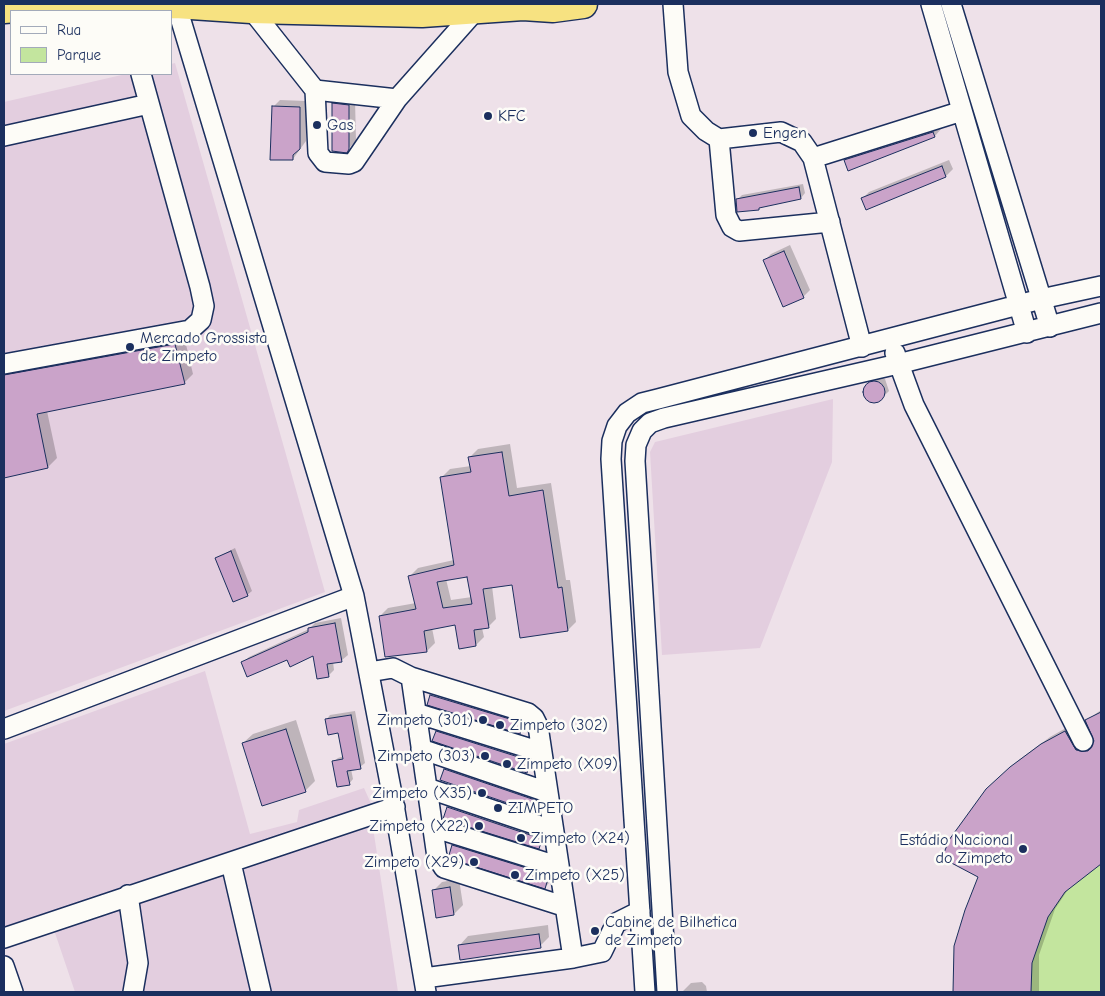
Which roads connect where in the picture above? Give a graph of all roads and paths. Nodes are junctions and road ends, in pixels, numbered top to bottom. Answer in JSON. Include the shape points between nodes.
{"nodes":[{"id":1,"x":176,"y":4,"type":"edge"},
{"id":2,"x":583,"y":4,"type":"edge"},
{"id":3,"x":673,"y":4,"type":"edge"},
{"id":4,"x":931,"y":4,"type":"edge"},
{"id":5,"x":952,"y":4,"type":"edge"},
{"id":6,"x":12,"y":7,"type":"edge"},
{"id":7,"x":123,"y":8,"type":"edge"},
{"id":8,"x":251,"y":9,"type":"junction"},
{"id":9,"x":476,"y":10,"type":"junction"},
{"id":10,"x":141,"y":75,"type":"edge"},
{"id":11,"x":315,"y":90,"type":"junction"},
{"id":12,"x":397,"y":99,"type":"junction"},
{"id":13,"x":149,"y":104,"type":"junction"},
{"id":14,"x":962,"y":111,"type":"junction"},
{"id":15,"x":4,"y":136,"type":"edge"},
{"id":16,"x":719,"y":139,"type":"junction"},
{"id":17,"x":812,"y":158,"type":"junction"},
{"id":18,"x":830,"y":222,"type":"junction"},
{"id":19,"x":1101,"y":286,"type":"edge"},
{"id":20,"x":1041,"y":299,"type":"junction"},
{"id":21,"x":1018,"y":305,"type":"junction"},
{"id":22,"x":1101,"y":313,"type":"edge"},
{"id":23,"x":1050,"y":328,"type":"junction"},
{"id":24,"x":1027,"y":333,"type":"junction"},
{"id":25,"x":891,"y":339,"type":"junction"},
{"id":26,"x":862,"y":346,"type":"junction"},
{"id":27,"x":4,"y":364,"type":"edge"},
{"id":28,"x":898,"y":364,"type":"junction"},
{"id":29,"x":354,"y":596,"type":"junction"},
{"id":30,"x":369,"y":672,"type":"junction"},
{"id":31,"x":411,"y":677,"type":"junction"},
{"id":32,"x":416,"y":713,"type":"junction"},
{"id":33,"x":4,"y":729,"type":"edge"},
{"id":34,"x":1083,"y":741,"type":"dead end"},
{"id":35,"x":421,"y":749,"type":"junction"},
{"id":36,"x":541,"y":752,"type":"junction"},
{"id":37,"x":427,"y":788,"type":"junction"},
{"id":38,"x":547,"y":792,"type":"junction"},
{"id":39,"x":395,"y":807,"type":"junction"},
{"id":40,"x":432,"y":827,"type":"junction"},
{"id":41,"x":552,"y":830,"type":"junction"},
{"id":42,"x":231,"y":863,"type":"junction"},
{"id":43,"x":557,"y":866,"type":"junction"},
{"id":44,"x":128,"y":895,"type":"junction"},
{"id":45,"x":563,"y":906,"type":"junction"},
{"id":46,"x":640,"y":911,"type":"junction"},
{"id":47,"x":4,"y":938,"type":"edge"},
{"id":48,"x":573,"y":958,"type":"junction"},
{"id":49,"x":4,"y":966,"type":"edge"},
{"id":50,"x":425,"y":985,"type":"edge"},
{"id":51,"x":13,"y":992,"type":"edge"},
{"id":52,"x":133,"y":992,"type":"edge"},
{"id":53,"x":261,"y":992,"type":"edge"},
{"id":54,"x":645,"y":992,"type":"edge"},
{"id":55,"x":667,"y":992,"type":"edge"}],
"edges":[{"from":1,"to":7,"type":"highway"},
{"from":1,"to":8,"type":"highway"},
{"from":1,"to":29,"type":"street"},
{"from":2,"to":9,"type":"highway"},
{"from":3,"to":16,"type":"street","via":[[678,72],[691,116]]},
{"from":4,"to":14,"type":"street"},
{"from":5,"to":20,"type":"street"},
{"from":6,"to":7,"type":"highway"},
{"from":8,"to":9,"type":"highway","via":[[422,13]]},
{"from":8,"to":11,"type":"street"},
{"from":9,"to":12,"type":"street"},
{"from":10,"to":13,"type":"street"},
{"from":11,"to":12,"type":"street"},
{"from":11,"to":12,"type":"street","via":[[318,154],[324,162],[354,162]]},
{"from":13,"to":15,"type":"street"},
{"from":13,"to":27,"type":"street","via":[[200,287],[204,306],[201,320],[190,330]]},
{"from":14,"to":17,"type":"street"},
{"from":14,"to":21,"type":"street"},
{"from":16,"to":17,"type":"street","via":[[781,132],[802,142]]},
{"from":16,"to":18,"type":"street","via":[[726,216],[732,227],[739,231]]},
{"from":17,"to":18,"type":"street"},
{"from":18,"to":26,"type":"street"},
{"from":19,"to":20,"type":"street"},
{"from":20,"to":21,"type":"street"},
{"from":20,"to":23,"type":"street"},
{"from":21,"to":24,"type":"street"},
{"from":21,"to":25,"type":"street"},
{"from":22,"to":23,"type":"street"},
{"from":23,"to":24,"type":"street"},
{"from":24,"to":28,"type":"street"},
{"from":25,"to":26,"type":"street"},
{"from":25,"to":28,"type":"street"},
{"from":26,"to":46,"type":"street","via":[[642,403],[627,413],[617,426],[612,441],[612,460]]},
{"from":28,"to":34,"type":"street","via":[[914,405]]},
{"from":28,"to":55,"type":"street","via":[[664,418],[650,423],[636,445]]},
{"from":29,"to":30,"type":"street"},
{"from":29,"to":33,"type":"street"},
{"from":30,"to":31,"type":"street","via":[[393,668]]},
{"from":30,"to":39,"type":"street"},
{"from":31,"to":32,"type":"street"},
{"from":31,"to":36,"type":"street","via":[[528,714],[538,726]]},
{"from":32,"to":35,"type":"street"},
{"from":32,"to":36,"type":"street"},
{"from":35,"to":37,"type":"street"},
{"from":35,"to":38,"type":"street"},
{"from":36,"to":38,"type":"street"},
{"from":37,"to":40,"type":"street"},
{"from":37,"to":41,"type":"street"},
{"from":38,"to":41,"type":"street"},
{"from":39,"to":42,"type":"street"},
{"from":39,"to":50,"type":"street"},
{"from":40,"to":43,"type":"street"},
{"from":40,"to":45,"type":"street","via":[[437,857],[444,868]]},
{"from":41,"to":43,"type":"street"},
{"from":42,"to":44,"type":"street"},
{"from":42,"to":53,"type":"street"},
{"from":43,"to":45,"type":"street"},
{"from":44,"to":47,"type":"street"},
{"from":44,"to":52,"type":"street","via":[[138,963]]},
{"from":45,"to":48,"type":"street"},
{"from":46,"to":48,"type":"street","via":[[616,923],[602,952]]},
{"from":46,"to":54,"type":"street"},
{"from":48,"to":50,"type":"street"},
{"from":49,"to":51,"type":"street"}]}
